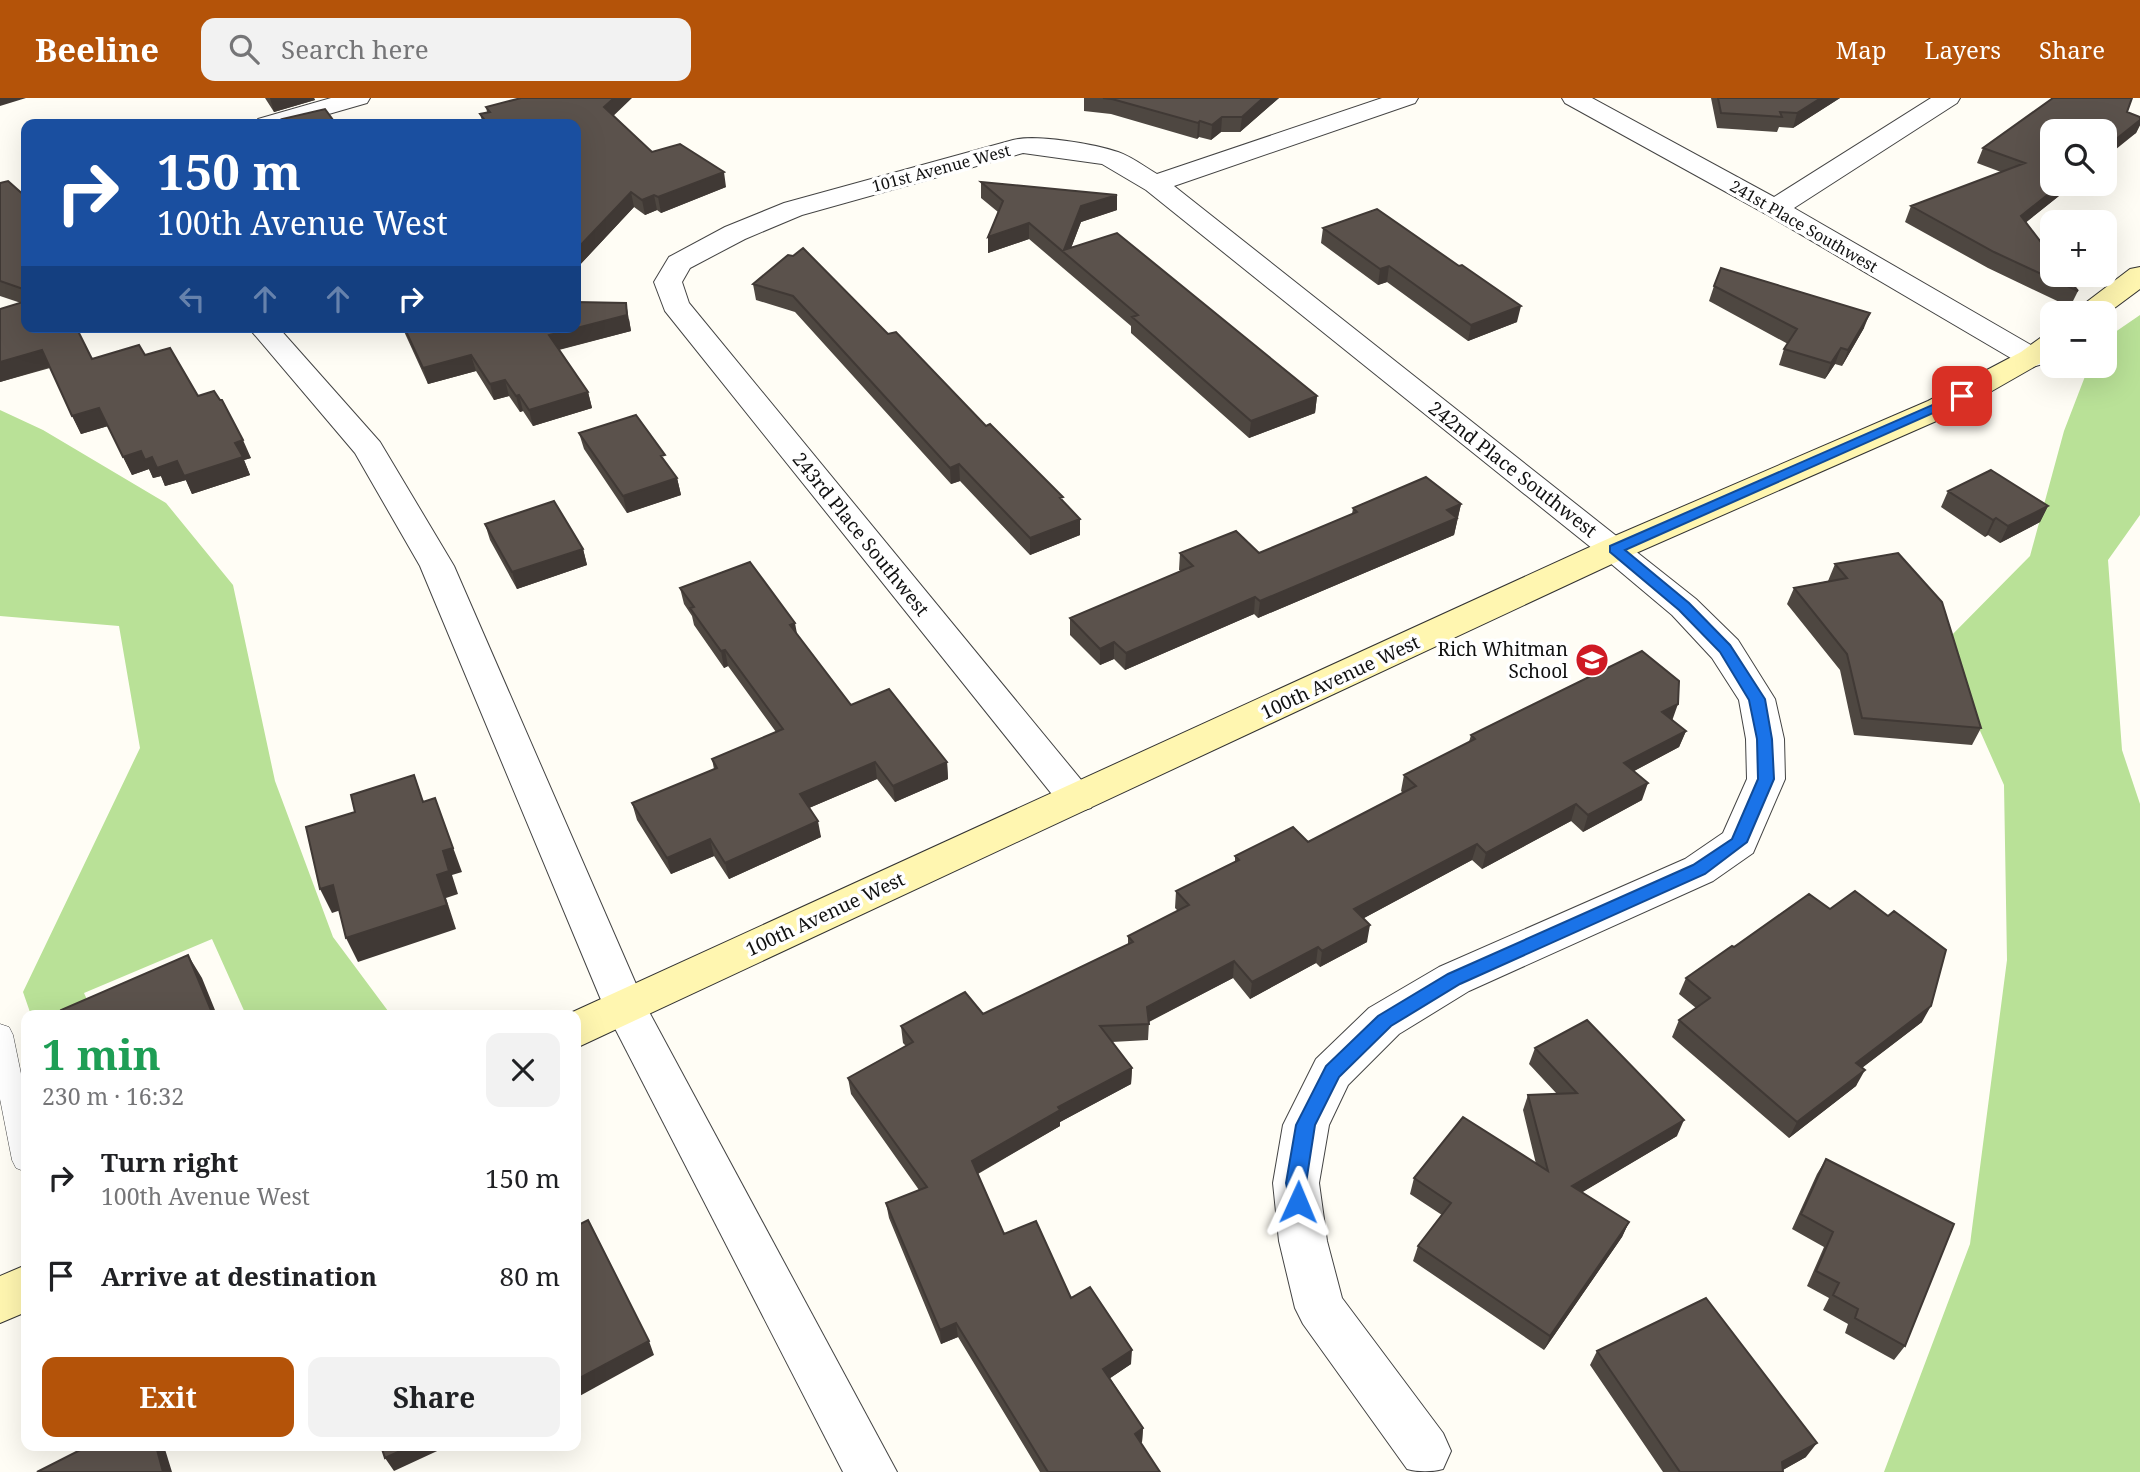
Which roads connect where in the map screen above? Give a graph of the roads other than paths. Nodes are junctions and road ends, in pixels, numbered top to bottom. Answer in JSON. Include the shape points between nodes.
{"nodes":[{"id":1,"x":358,"y":98,"type":"edge"},
{"id":2,"x":1406,"y":98,"type":"edge"},
{"id":3,"x":1574,"y":98,"type":"edge"},
{"id":4,"x":1948,"y":98,"type":"edge"},
{"id":5,"x":285,"y":119,"type":"edge"},
{"id":6,"x":1155,"y":184,"type":"junction"},
{"id":7,"x":1775,"y":208,"type":"junction"},
{"id":8,"x":679,"y":263,"type":"joint"},
{"id":9,"x":2140,"y":275,"type":"edge"},
{"id":10,"x":2106,"y":301,"type":"edge"},
{"id":11,"x":267,"y":333,"type":"edge"},
{"id":12,"x":2040,"y":348,"type":"edge"},
{"id":13,"x":2040,"y":352,"type":"edge"},
{"id":14,"x":1615,"y":549,"type":"junction"},
{"id":15,"x":1077,"y":798,"type":"junction"},
{"id":16,"x":625,"y":1007,"type":"junction"},
{"id":17,"x":581,"y":1028,"type":"edge"},
{"id":18,"x":0,"y":1035,"type":"edge"},
{"id":19,"x":21,"y":1136,"type":"edge"},
{"id":20,"x":21,"y":1290,"type":"edge"},
{"id":21,"x":0,"y":1300,"type":"edge"},
{"id":22,"x":1425,"y":1451,"type":"dead end"},
{"id":23,"x":871,"y":1472,"type":"edge"}],
"edges":[{"from":1,"to":5,"type":"street"},
{"from":2,"to":6,"type":"street"},
{"from":3,"to":7,"type":"street","name":"241st Place Southwest"},
{"from":4,"to":7,"type":"street"},
{"from":6,"to":8,"type":"street","name":"101st Avenue West","via":[[1110,158],[1022,145],[793,209]]},
{"from":6,"to":14,"type":"street","name":"242nd Place Southwest"},
{"from":7,"to":12,"type":"street","name":"241st Place Southwest"},
{"from":8,"to":15,"type":"street","name":"243rd Place Southwest","via":[[668,282],[675,305]]},
{"from":9,"to":10,"type":"main road"},
{"from":11,"to":16,"type":"street","via":[[369,449],[437,566]]},
{"from":13,"to":14,"type":"main road","name":"100th Avenue West","via":[[1939,408]]},
{"from":14,"to":15,"type":"main road","name":"100th Avenue West"},
{"from":14,"to":22,"type":"street","name":"242nd Place Southwest","via":[[1725,649],[1757,699],[1766,779],[1739,842],[1699,870],[1454,979],[1384,1021],[1332,1072],[1304,1136],[1296,1183],[1303,1241],[1321,1308]]},
{"from":15,"to":16,"type":"main road","name":"100th Avenue West"},
{"from":16,"to":17,"type":"main road","name":"100th Avenue West"},
{"from":16,"to":23,"type":"street"},
{"from":18,"to":19,"type":"lane"},
{"from":20,"to":21,"type":"main road"}]}
